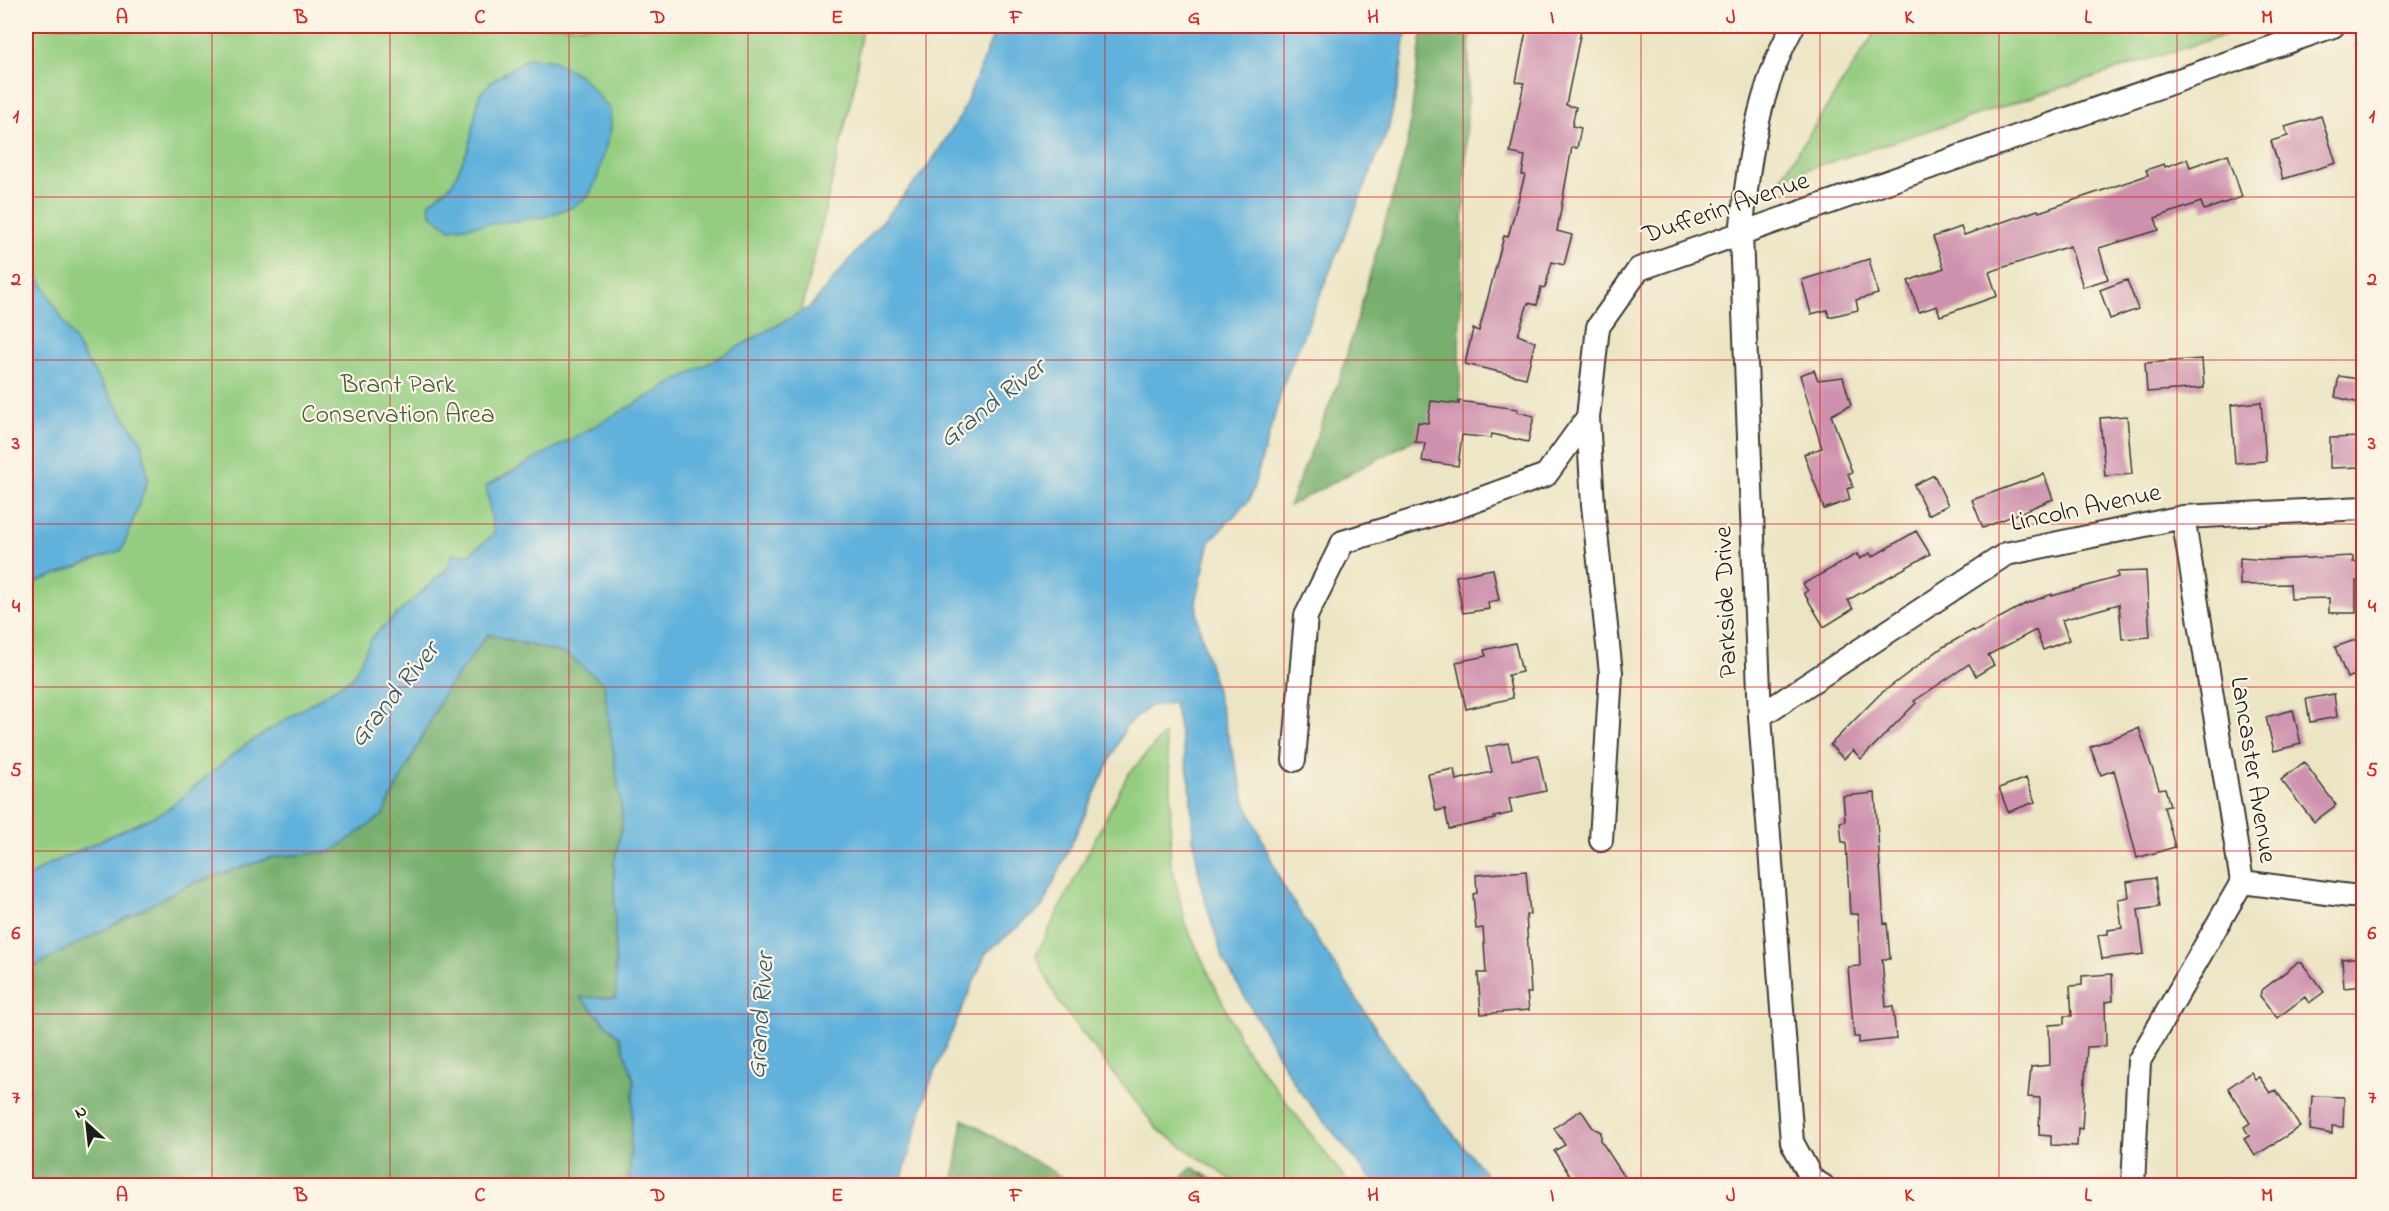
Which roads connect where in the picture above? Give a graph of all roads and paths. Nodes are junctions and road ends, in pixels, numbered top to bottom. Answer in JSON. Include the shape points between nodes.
{"nodes":[{"id":1,"x":1793,"y":26,"type":"edge"},
{"id":2,"x":2333,"y":26,"type":"edge"},
{"id":3,"x":1741,"y":235,"type":"junction"},
{"id":4,"x":1588,"y":417,"type":"junction"},
{"id":5,"x":2364,"y":507,"type":"edge"},
{"id":6,"x":2183,"y":517,"type":"junction"},
{"id":7,"x":1760,"y":716,"type":"junction"},
{"id":8,"x":1294,"y":760,"type":"dead end"},
{"id":9,"x":1601,"y":840,"type":"dead end"},
{"id":10,"x":2242,"y":882,"type":"junction"},
{"id":11,"x":2364,"y":896,"type":"edge"},
{"id":12,"x":1817,"y":1182,"type":"edge"},
{"id":13,"x":2133,"y":1185,"type":"edge"}],
"edges":[{"from":1,"to":3,"type":"street","name":"Parkside Drive","via":[[1768,89],[1749,159]]},
{"from":2,"to":3,"type":"street","name":"Dufferin Avenue"},
{"from":3,"to":4,"type":"street","name":"Dufferin Avenue","via":[[1639,269],[1598,327]]},
{"from":3,"to":7,"type":"street","name":"Parkside Drive"},
{"from":4,"to":8,"type":"street","name":"Dufferin Avenue","via":[[1546,475],[1343,542],[1306,616]]},
{"from":4,"to":9,"type":"street","via":[[1611,673]]},
{"from":5,"to":6,"type":"street","name":"Lincoln Avenue"},
{"from":6,"to":7,"type":"street","name":"Lincoln Avenue","via":[[2006,554]]},
{"from":6,"to":10,"type":"street","name":"Lancaster Avenue"},
{"from":7,"to":12,"type":"street","name":"Parkside Drive","via":[[1792,1142]]},
{"from":10,"to":11,"type":"street"},
{"from":10,"to":13,"type":"street","name":"Lancaster Avenue","via":[[2139,1061]]}]}
